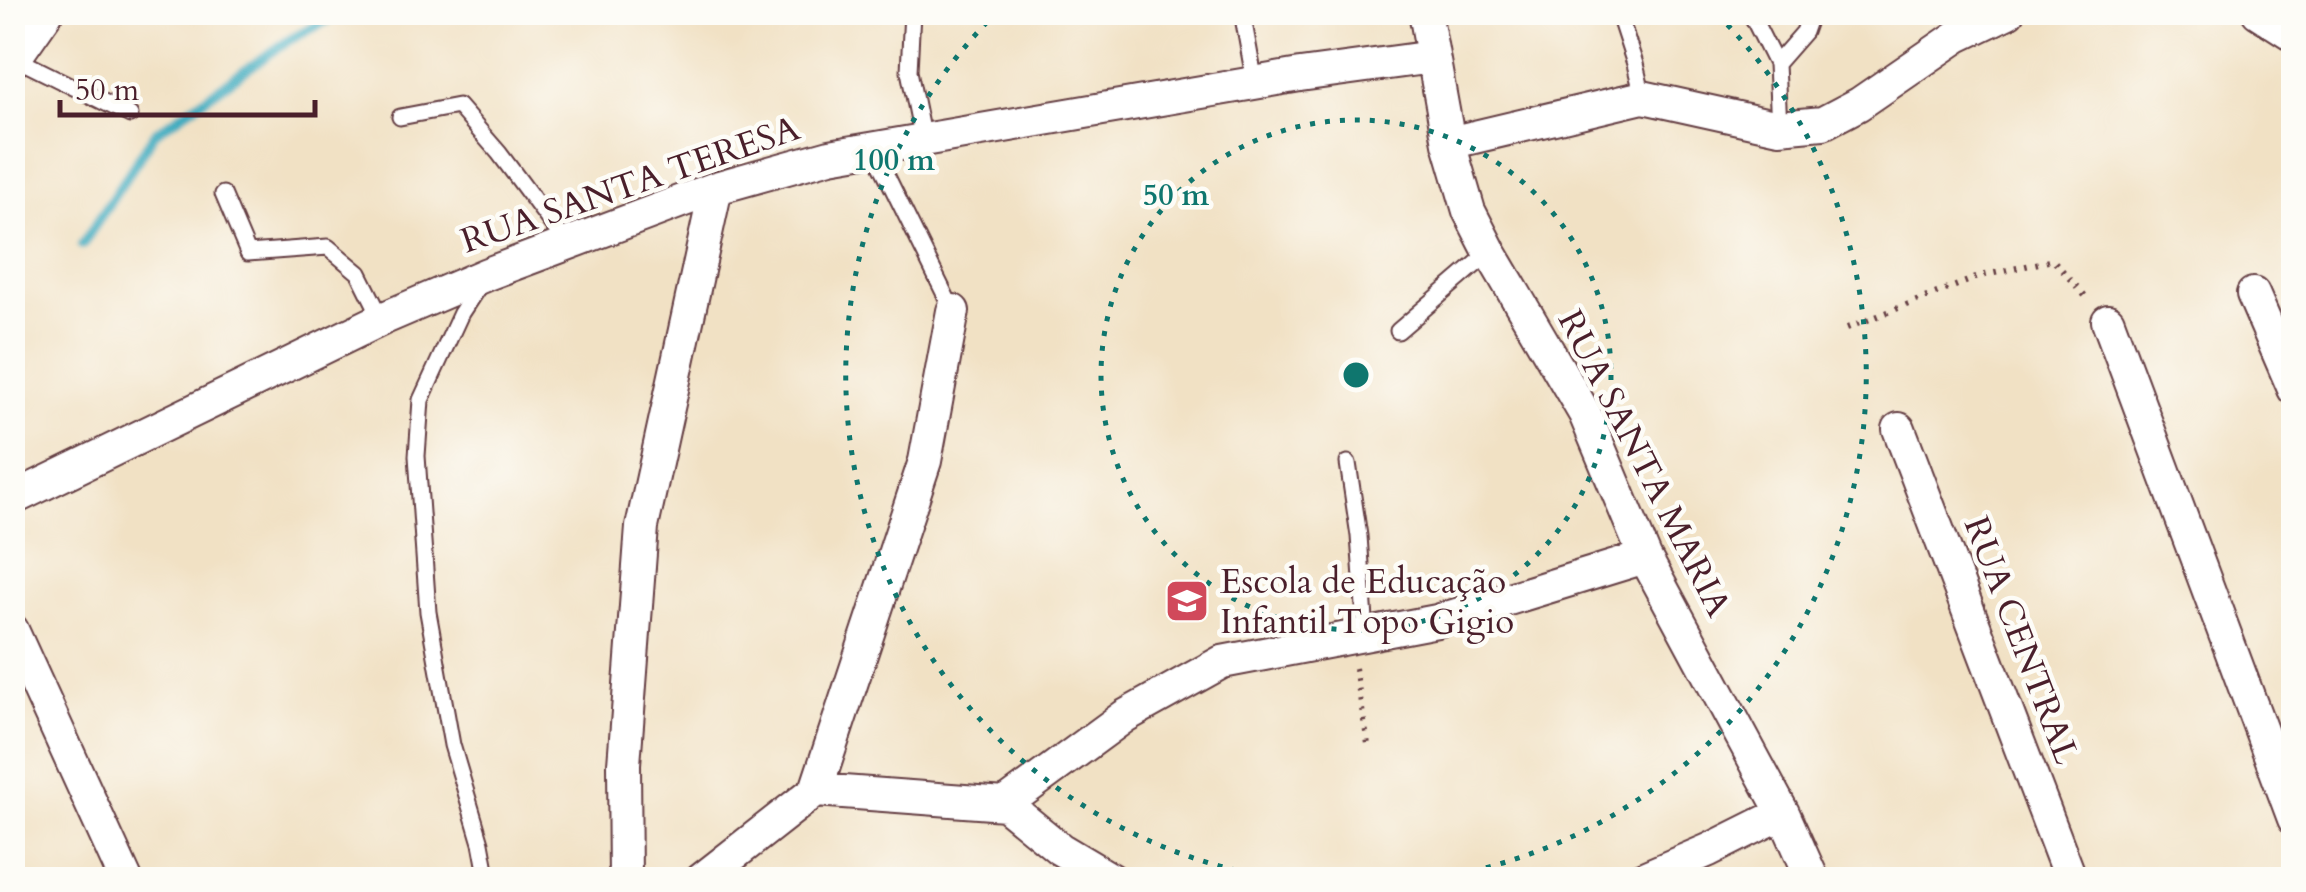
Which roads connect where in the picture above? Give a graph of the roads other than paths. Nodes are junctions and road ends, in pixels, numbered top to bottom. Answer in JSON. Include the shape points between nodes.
{"nodes":[{"id":1,"x":48,"y":12,"type":"edge"},
{"id":2,"x":912,"y":12,"type":"edge"},
{"id":3,"x":1242,"y":12,"type":"edge"},
{"id":4,"x":1425,"y":12,"type":"edge"},
{"id":5,"x":1618,"y":12,"type":"edge"},
{"id":6,"x":1750,"y":12,"type":"edge"},
{"id":7,"x":1812,"y":12,"type":"edge"},
{"id":8,"x":2008,"y":12,"type":"edge"},
{"id":9,"x":2258,"y":12,"type":"edge"},
{"id":10,"x":2294,"y":35,"type":"edge"},
{"id":11,"x":1433,"y":57,"type":"junction"},
{"id":12,"x":14,"y":60,"type":"edge"},
{"id":13,"x":1776,"y":64,"type":"junction"},
{"id":14,"x":1255,"y":83,"type":"junction"},
{"id":15,"x":1643,"y":97,"type":"junction"},
{"id":16,"x":130,"y":116,"type":"dead end"},
{"id":17,"x":400,"y":117,"type":"dead end"},
{"id":18,"x":1778,"y":127,"type":"junction"},
{"id":19,"x":923,"y":140,"type":"junction"},
{"id":20,"x":1448,"y":143,"type":"junction"},
{"id":21,"x":874,"y":148,"type":"junction"},
{"id":22,"x":716,"y":188,"type":"junction"},
{"id":23,"x":222,"y":194,"type":"dead end"},
{"id":24,"x":566,"y":243,"type":"junction"},
{"id":25,"x":1490,"y":252,"type":"junction"},
{"id":26,"x":487,"y":274,"type":"junction"},
{"id":27,"x":2253,"y":294,"type":"dead end"},
{"id":28,"x":954,"y":311,"type":"joint"},
{"id":29,"x":382,"y":319,"type":"junction"},
{"id":30,"x":2108,"y":321,"type":"road end"},
{"id":31,"x":1398,"y":330,"type":"dead end"},
{"id":32,"x":2294,"y":390,"type":"edge"},
{"id":33,"x":1899,"y":430,"type":"dead end"},
{"id":34,"x":1348,"y":463,"type":"dead end"},
{"id":35,"x":12,"y":499,"type":"edge"},
{"id":36,"x":1645,"y":557,"type":"junction"},
{"id":37,"x":12,"y":630,"type":"edge"},
{"id":38,"x":1358,"y":636,"type":"junction"},
{"id":39,"x":816,"y":790,"type":"junction"},
{"id":40,"x":1005,"y":804,"type":"junction"},
{"id":41,"x":1783,"y":813,"type":"junction"},
{"id":42,"x":2294,"y":819,"type":"edge"},
{"id":43,"x":121,"y":878,"type":"edge"},
{"id":44,"x":488,"y":880,"type":"edge"},
{"id":45,"x":626,"y":880,"type":"edge"},
{"id":46,"x":701,"y":880,"type":"edge"},
{"id":47,"x":1112,"y":880,"type":"edge"},
{"id":48,"x":1639,"y":880,"type":"edge"},
{"id":49,"x":1813,"y":880,"type":"edge"},
{"id":50,"x":2071,"y":880,"type":"edge"}],
"edges":[{"from":1,"to":12,"type":"street"},
{"from":2,"to":19,"type":"lane","via":[[909,71]]},
{"from":3,"to":14,"type":"lane"},
{"from":4,"to":11,"type":"street","name":"RUA SANTA MARIA"},
{"from":5,"to":15,"type":"lane"},
{"from":6,"to":13,"type":"lane"},
{"from":7,"to":13,"type":"lane"},
{"from":8,"to":18,"type":"street","via":[[1958,36],[1824,122]]},
{"from":9,"to":10,"type":"street"},
{"from":11,"to":14,"type":"street","name":"RUA SANTA TERESA"},
{"from":11,"to":20,"type":"street","name":"RUA SANTA MARIA"},
{"from":12,"to":16,"type":"lane"},
{"from":13,"to":18,"type":"lane"},
{"from":14,"to":19,"type":"street","name":"RUA SANTA TERESA"},
{"from":15,"to":18,"type":"street"},
{"from":15,"to":20,"type":"street"},
{"from":17,"to":24,"type":"lane","via":[[458,106]]},
{"from":19,"to":21,"type":"street","name":"RUA SANTA TERESA"},
{"from":20,"to":25,"type":"street","name":"RUA SANTA MARIA"},
{"from":21,"to":22,"type":"street","name":"RUA SANTA TERESA"},
{"from":21,"to":28,"type":"lane"},
{"from":22,"to":24,"type":"street","name":"RUA SANTA TERESA"},
{"from":22,"to":45,"type":"street","via":[[642,526],[624,764]]},
{"from":23,"to":29,"type":"lane","via":[[248,253],[328,247],[359,273]]},
{"from":24,"to":26,"type":"street","name":"RUA SANTA TERESA"},
{"from":25,"to":31,"type":"lane"},
{"from":25,"to":36,"type":"street","name":"RUA SANTA MARIA","via":[[1585,414]]},
{"from":26,"to":29,"type":"street","name":"RUA SANTA TERESA"},
{"from":26,"to":44,"type":"lane","via":[[461,313],[422,400],[417,456],[428,612],[452,745]]},
{"from":27,"to":32,"type":"street"},
{"from":28,"to":39,"type":"street","via":[[925,461]]},
{"from":29,"to":35,"type":"street","name":"RUA SANTA TERESA"},
{"from":30,"to":42,"type":"street"},
{"from":33,"to":50,"type":"street","name":"RUA CENTRAL"},
{"from":34,"to":38,"type":"lane","via":[[1359,536]]},
{"from":36,"to":38,"type":"street","via":[[1438,621]]},
{"from":36,"to":41,"type":"street","name":"RUA SANTA MARIA"},
{"from":37,"to":43,"type":"street"},
{"from":38,"to":40,"type":"street","via":[[1222,662],[1124,716]]},
{"from":39,"to":40,"type":"street"},
{"from":39,"to":46,"type":"street"},
{"from":40,"to":47,"type":"street"},
{"from":41,"to":48,"type":"street"},
{"from":41,"to":49,"type":"street","name":"RUA SANTA MARIA"}]}
